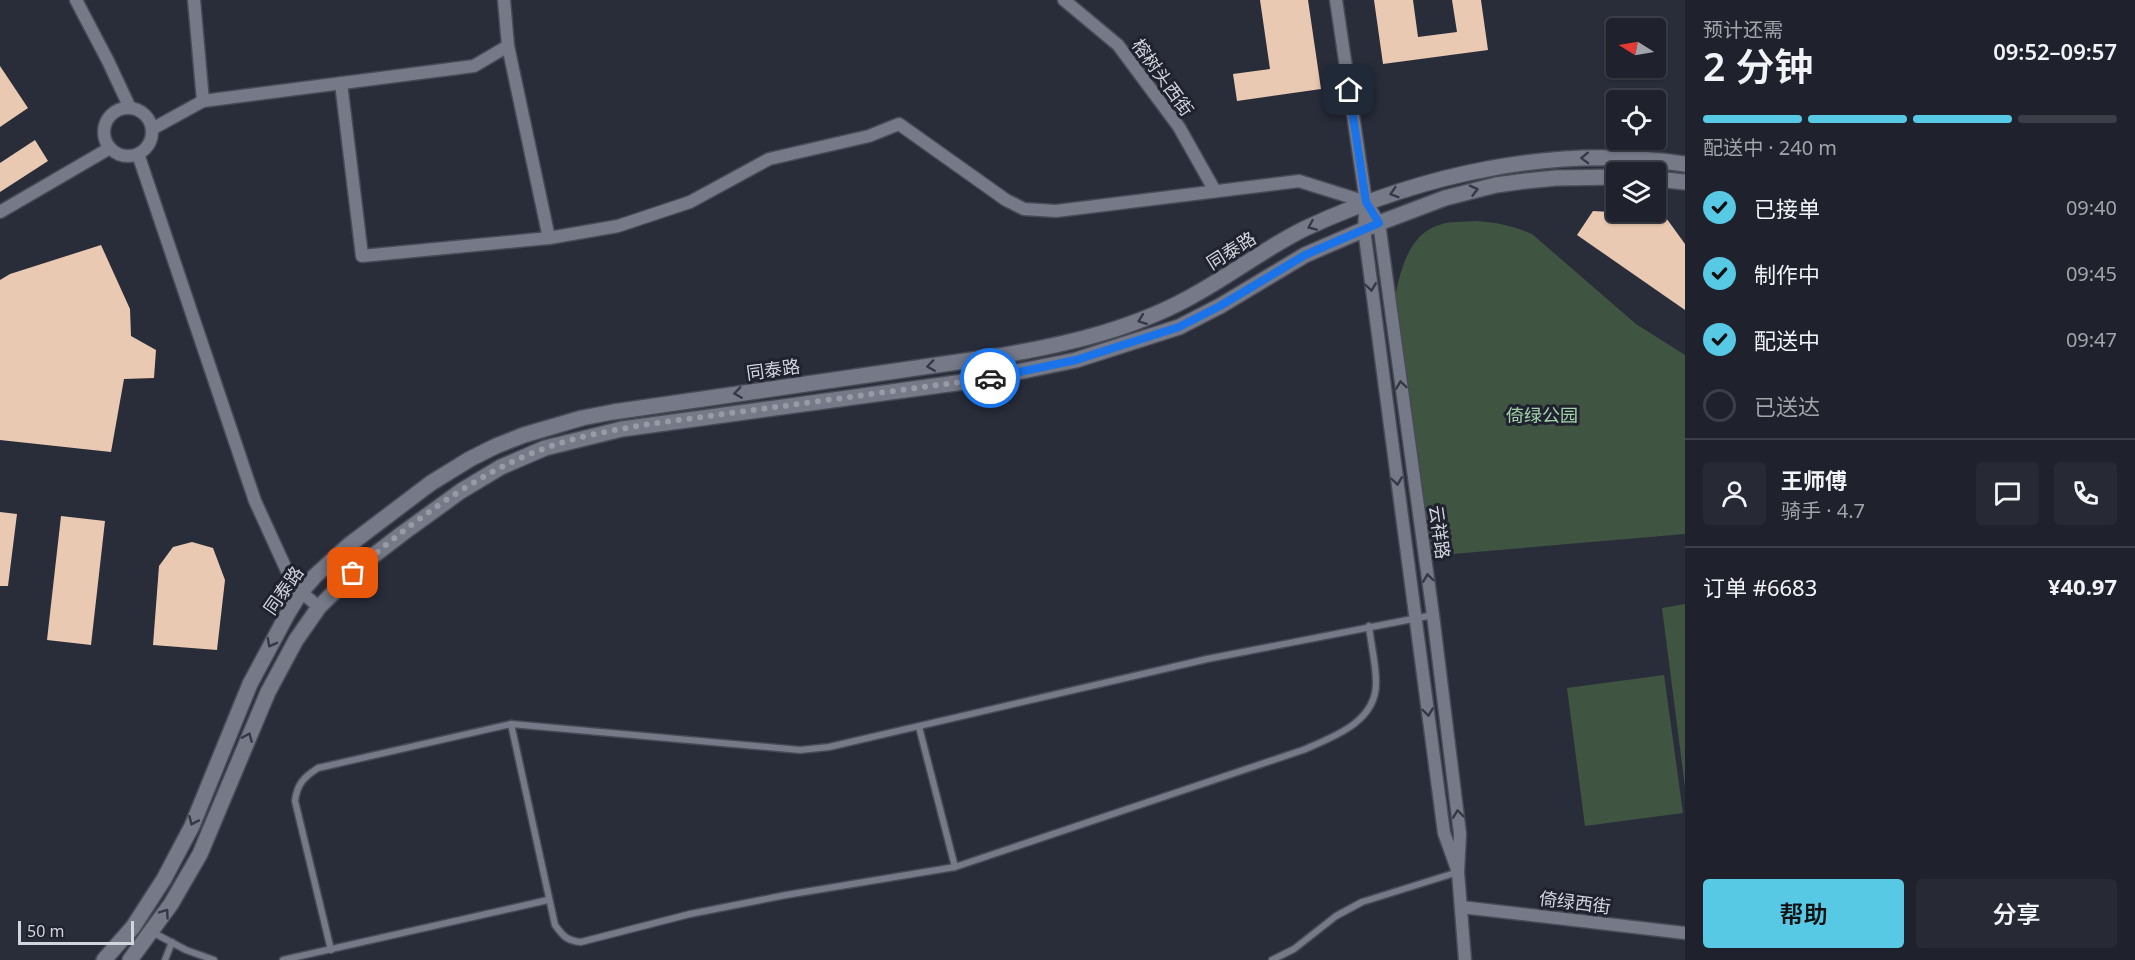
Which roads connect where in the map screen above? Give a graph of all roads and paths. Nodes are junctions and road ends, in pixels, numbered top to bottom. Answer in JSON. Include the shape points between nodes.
{"nodes":[{"id":1,"x":76,"y":0,"type":"edge"},
{"id":2,"x":194,"y":0,"type":"edge"},
{"id":3,"x":504,"y":0,"type":"edge"},
{"id":4,"x":1064,"y":0,"type":"edge"},
{"id":5,"x":1336,"y":0,"type":"edge"},
{"id":6,"x":508,"y":46,"type":"junction"},
{"id":7,"x":341,"y":83,"type":"junction"},
{"id":8,"x":203,"y":101,"type":"junction"},
{"id":9,"x":130,"y":108,"type":"junction"},
{"id":10,"x":152,"y":129,"type":"junction"},
{"id":11,"x":110,"y":148,"type":"junction"},
{"id":12,"x":138,"y":154,"type":"junction"},
{"id":13,"x":1685,"y":164,"type":"edge"},
{"id":14,"x":1606,"y":177,"type":"edge"},
{"id":15,"x":1666,"y":180,"type":"edge"},
{"id":16,"x":1685,"y":182,"type":"edge"},
{"id":17,"x":1215,"y":191,"type":"junction"},
{"id":18,"x":1366,"y":202,"type":"junction"},
{"id":19,"x":0,"y":212,"type":"edge"},
{"id":20,"x":1379,"y":223,"type":"junction"},
{"id":21,"x":1364,"y":229,"type":"junction"},
{"id":22,"x":549,"y":238,"type":"junction"},
{"id":23,"x":301,"y":592,"type":"junction"},
{"id":24,"x":319,"y":607,"type":"junction"},
{"id":25,"x":1433,"y":615,"type":"junction"},
{"id":26,"x":1415,"y":618,"type":"junction"},
{"id":27,"x":1369,"y":627,"type":"junction"},
{"id":28,"x":511,"y":724,"type":"junction"},
{"id":29,"x":920,"y":727,"type":"junction"},
{"id":30,"x":955,"y":867,"type":"junction"},
{"id":31,"x":1458,"y":872,"type":"junction"},
{"id":32,"x":548,"y":900,"type":"junction"},
{"id":33,"x":1461,"y":907,"type":"junction"},
{"id":34,"x":152,"y":932,"type":"junction"},
{"id":35,"x":1685,"y":933,"type":"edge"},
{"id":36,"x":172,"y":942,"type":"junction"},
{"id":37,"x":332,"y":950,"type":"junction"},
{"id":38,"x":104,"y":960,"type":"edge"},
{"id":39,"x":130,"y":960,"type":"edge"},
{"id":40,"x":165,"y":960,"type":"edge"},
{"id":41,"x":214,"y":960,"type":"edge"},
{"id":42,"x":283,"y":960,"type":"edge"},
{"id":43,"x":1272,"y":960,"type":"edge"},
{"id":44,"x":1465,"y":960,"type":"edge"}],
"edges":[{"from":1,"to":9,"type":"street"},
{"from":2,"to":8,"type":"street"},
{"from":3,"to":6,"type":"street"},
{"from":4,"to":17,"type":"street","name":"榕树头西街","via":[[1118,45],[1179,127]]},
{"from":5,"to":18,"type":"street"},
{"from":6,"to":7,"type":"street","via":[[474,66]]},
{"from":6,"to":22,"type":"street"},
{"from":7,"to":8,"type":"street"},
{"from":7,"to":22,"type":"street","via":[[362,256]]},
{"from":8,"to":10,"type":"street"},
{"from":9,"to":10,"type":"street","via":[[145,115]]},
{"from":9,"to":11,"type":"street","via":[[108,118],[104,134]]},
{"from":10,"to":12,"type":"street","via":[[149,144]]},
{"from":11,"to":12,"type":"street","via":[[123,156]]},
{"from":11,"to":19,"type":"street"},
{"from":12,"to":23,"type":"street","via":[[255,501],[287,571]]},
{"from":13,"to":18,"type":"main road","name":"同泰路","one_way":true,"via":[[1622,158],[1551,160],[1453,176]]},
{"from":20,"to":14,"type":"main road","name":"同泰路","one_way":true,"via":[[1445,198],[1496,185]]},
{"from":15,"to":16,"type":"main road"},
{"from":17,"to":18,"type":"street","via":[[1299,181]]},
{"from":17,"to":22,"type":"street","via":[[1056,211],[1024,209],[899,124],[869,136],[769,159],[690,202],[618,226]]},
{"from":18,"to":20,"type":"street","name":"云祥路"},
{"from":18,"to":21,"type":"street","name":"云祥路"},
{"from":18,"to":23,"type":"main road","name":"同泰路","one_way":true,"via":[[1296,234],[1177,304],[1105,333],[999,356],[645,406],[582,418],[524,435],[470,459],[432,483],[349,545]]},
{"from":20,"to":21,"type":"main road","name":"同泰路"},
{"from":25,"to":20,"type":"street","name":"云祥路","one_way":true},
{"from":21,"to":24,"type":"main road","name":"同泰路","via":[[1305,255],[1190,322],[1076,360],[978,380],[622,429],[545,448],[501,467],[444,503],[365,562]]},
{"from":21,"to":26,"type":"street","name":"云祥路","one_way":true},
{"from":23,"to":24,"type":"street"},
{"from":23,"to":38,"type":"main road","name":"同泰路","one_way":true,"via":[[250,684],[177,856],[133,927]]},
{"from":34,"to":24,"type":"main road","name":"同泰路","one_way":true,"via":[[200,854],[267,692]]},
{"from":25,"to":26,"type":"lane"},
{"from":31,"to":25,"type":"street","name":"云祥路","one_way":true,"via":[[1460,834]]},
{"from":26,"to":27,"type":"lane"},
{"from":26,"to":31,"type":"street","name":"云祥路","one_way":true,"via":[[1444,833]]},
{"from":27,"to":29,"type":"lane","via":[[1207,659]]},
{"from":27,"to":30,"type":"lane","via":[[1375,696],[1357,722],[1342,733]]},
{"from":28,"to":29,"type":"lane","via":[[800,750]]},
{"from":28,"to":32,"type":"lane"},
{"from":28,"to":37,"type":"lane","via":[[318,768],[303,778],[296,801]]},
{"from":29,"to":30,"type":"lane"},
{"from":30,"to":32,"type":"lane","via":[[765,899],[581,942],[563,936],[555,925]]},
{"from":31,"to":33,"type":"street","name":"云祥路"},
{"from":31,"to":43,"type":"lane","via":[[1362,902]]},
{"from":32,"to":37,"type":"lane"},
{"from":33,"to":35,"type":"street","name":"倚绿西街"},
{"from":33,"to":44,"type":"street","name":"云祥路"},
{"from":34,"to":36,"type":"lane"},
{"from":34,"to":39,"type":"main road","name":"同泰路"},
{"from":36,"to":40,"type":"lane"},
{"from":36,"to":41,"type":"lane"},
{"from":37,"to":42,"type":"lane"}]}
